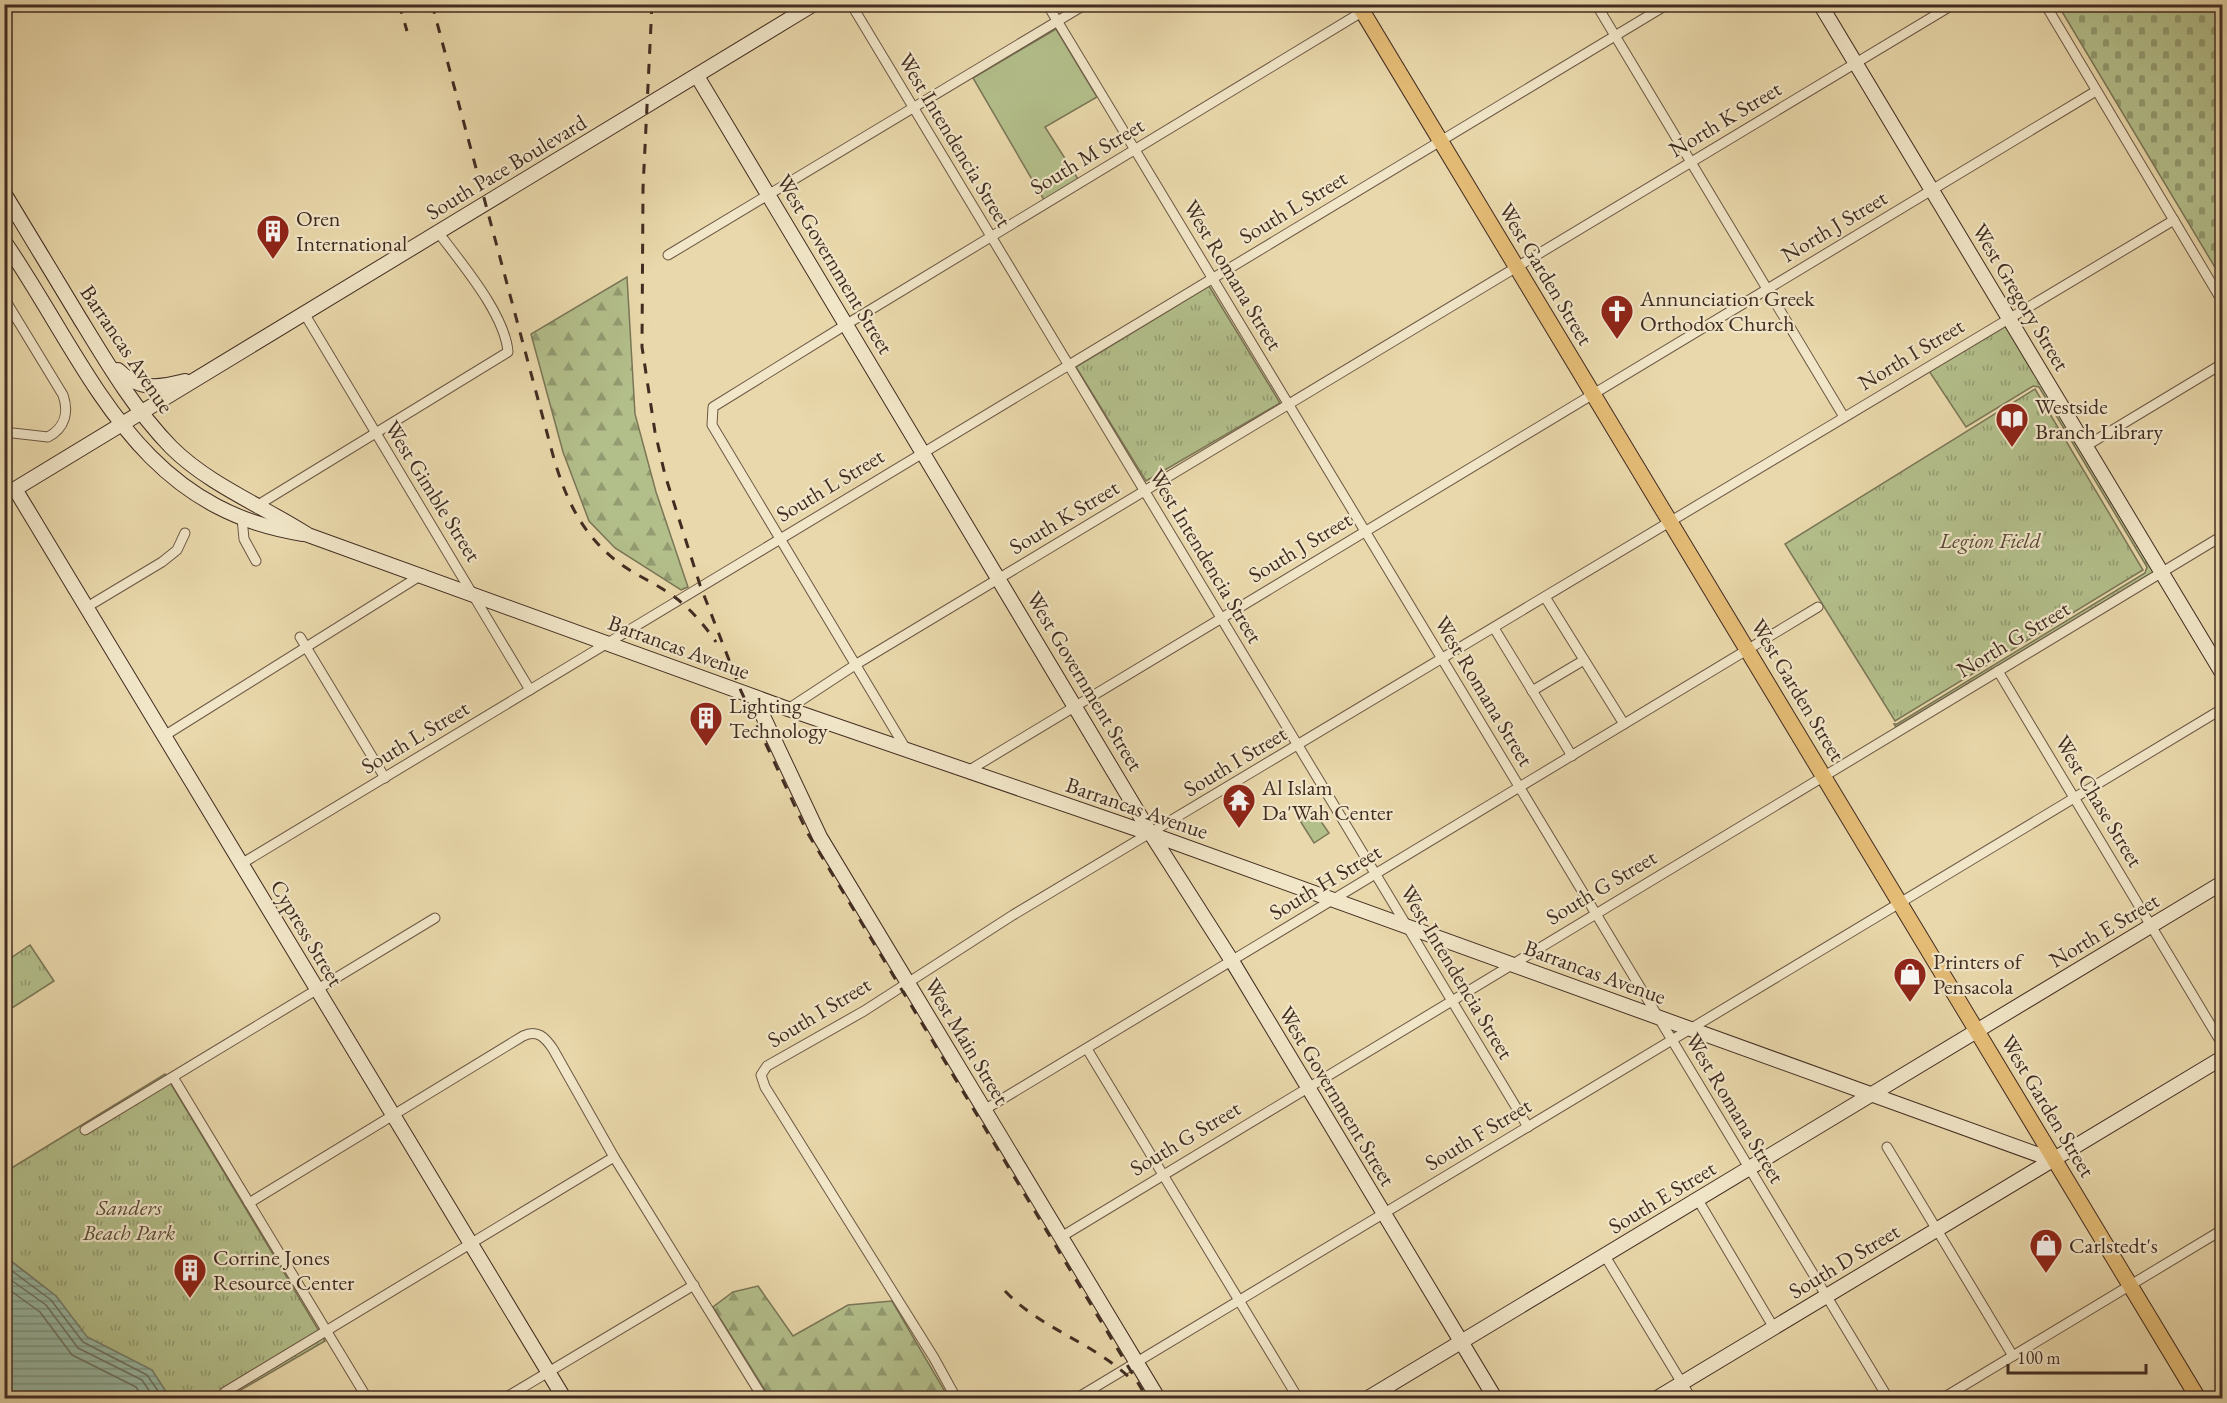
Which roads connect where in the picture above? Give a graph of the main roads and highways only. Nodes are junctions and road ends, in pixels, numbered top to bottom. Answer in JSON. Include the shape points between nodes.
{"nodes":[{"id":1,"x":1365,"y":7,"type":"edge"},
{"id":2,"x":2198,"y":1398,"type":"edge"}],
"edges":[{"from":1,"to":2,"type":"main road","name":"West Garden Street","via":[[1440,141]]}]}
